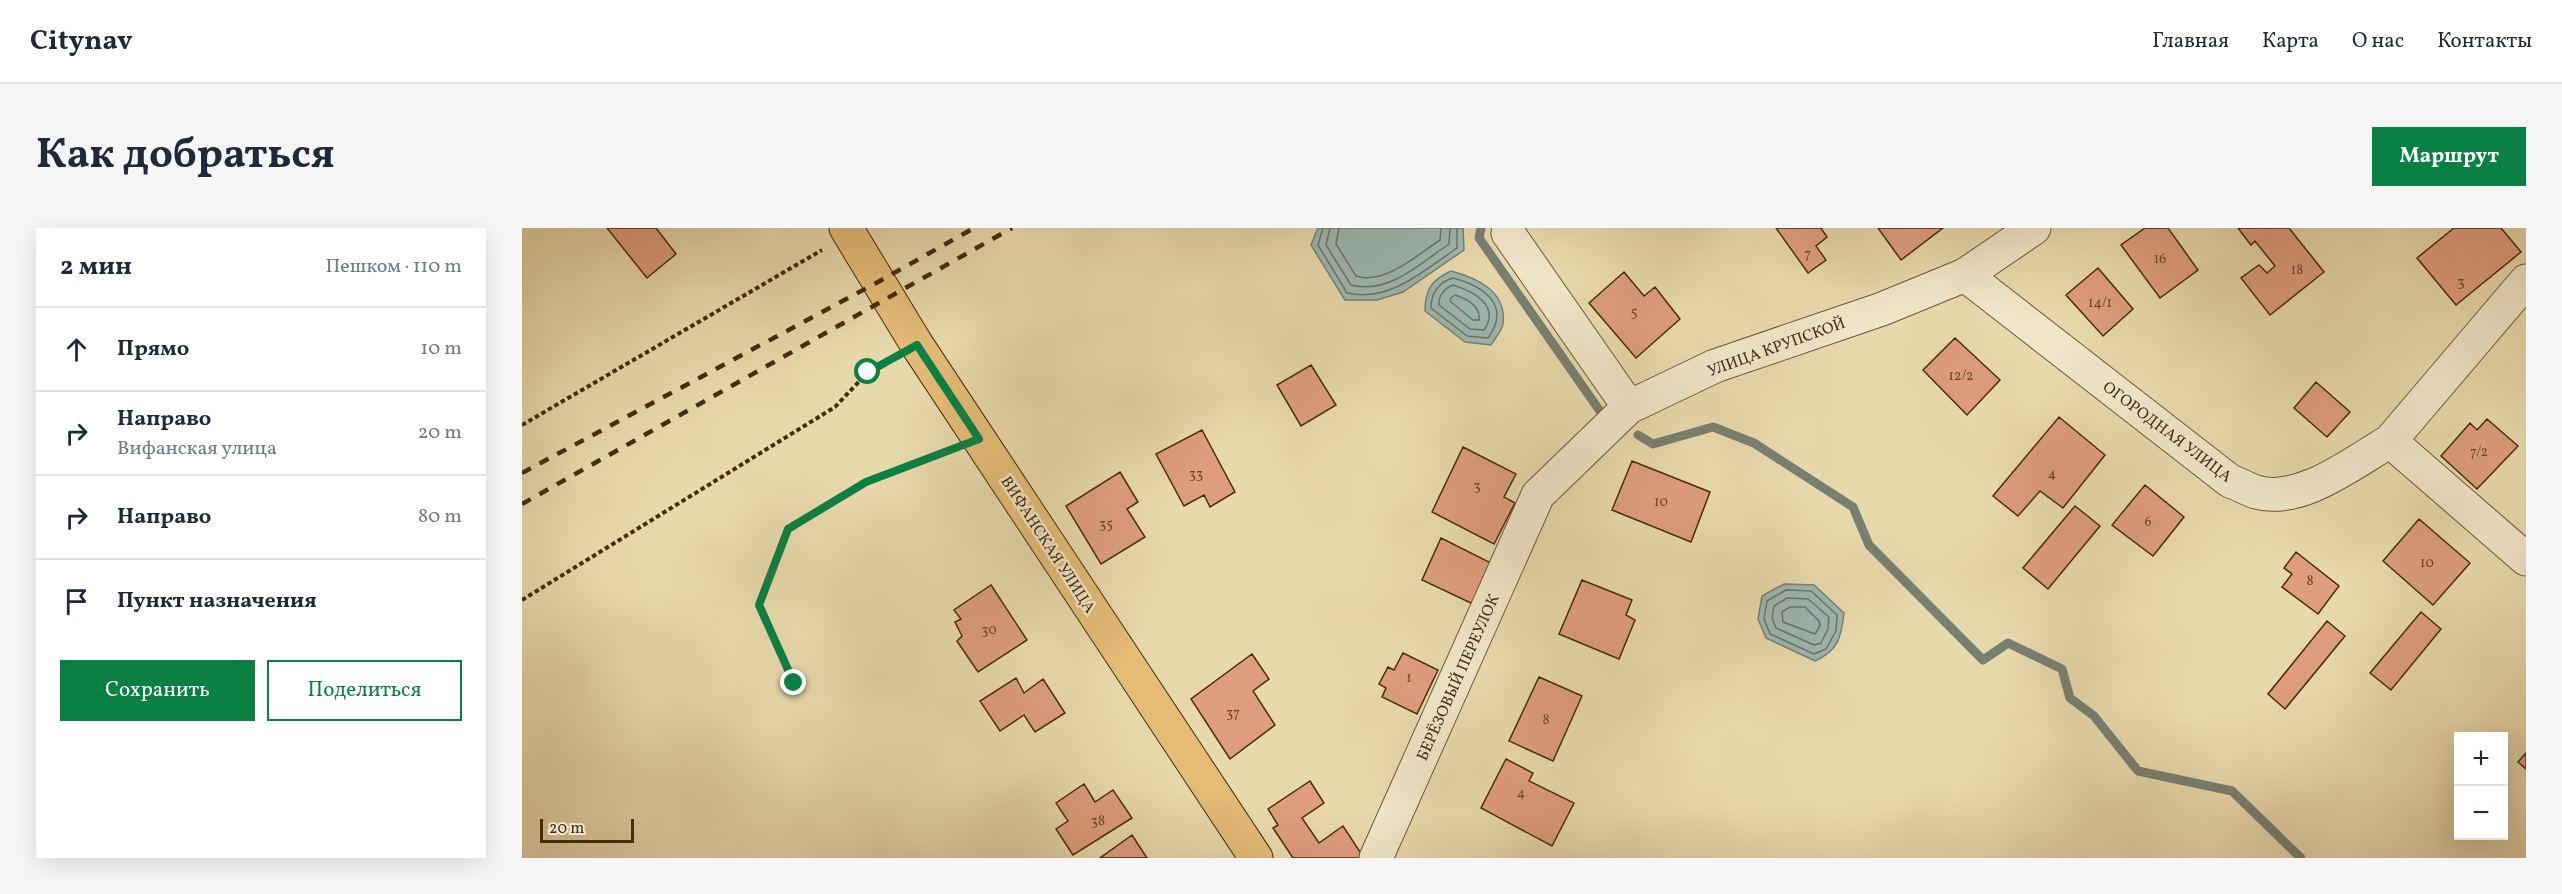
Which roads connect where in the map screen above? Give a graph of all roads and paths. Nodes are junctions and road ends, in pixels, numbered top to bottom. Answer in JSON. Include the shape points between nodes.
{"nodes":[{"id":1,"x":846,"y":228,"type":"edge"},
{"id":2,"x":2034,"y":228,"type":"edge"},
{"id":3,"x":1508,"y":233,"type":"dead end"},
{"id":4,"x":822,"y":250,"type":"dead end"},
{"id":5,"x":1965,"y":275,"type":"junction"},
{"id":6,"x":2526,"y":281,"type":"edge"},
{"id":7,"x":917,"y":345,"type":"junction"},
{"id":8,"x":1629,"y":407,"type":"junction"},
{"id":9,"x":522,"y":425,"type":"edge"},
{"id":10,"x":979,"y":439,"type":"junction"},
{"id":11,"x":2390,"y":441,"type":"junction"},
{"id":12,"x":1538,"y":495,"type":"joint"},
{"id":13,"x":2526,"y":559,"type":"edge"},
{"id":14,"x":522,"y":600,"type":"edge"},
{"id":15,"x":794,"y":683,"type":"dead end"},
{"id":16,"x":1256,"y":858,"type":"edge"},
{"id":17,"x":1376,"y":858,"type":"edge"}],
"edges":[{"from":1,"to":7,"type":"main road","name":"ВИФАНСКАЯ УЛИЦА"},
{"from":2,"to":5,"type":"street","name":"УЛИЦА КРУПСКОЙ"},
{"from":3,"to":8,"type":"street"},
{"from":4,"to":9,"type":"path"},
{"from":5,"to":8,"type":"street","name":"УЛИЦА КРУПСКОЙ","via":[[1882,309],[1715,366]]},
{"from":5,"to":11,"type":"street","name":"ОГОРОДНАЯ УЛИЦА","via":[[2230,481],[2258,492],[2277,494],[2309,489]]},
{"from":6,"to":11,"type":"street","name":"ОГОРОДНАЯ УЛИЦА"},
{"from":7,"to":10,"type":"main road","name":"ВИФАНСКАЯ УЛИЦА"},
{"from":7,"to":14,"type":"path","via":[[868,372],[835,407]]},
{"from":8,"to":12,"type":"street","name":"УЛИЦА КРУПСКОЙ"},
{"from":10,"to":15,"type":"path","via":[[866,482],[788,529],[759,605]]},
{"from":10,"to":16,"type":"main road","name":"ВИФАНСКАЯ УЛИЦА"},
{"from":11,"to":13,"type":"street"},
{"from":12,"to":17,"type":"street","name":"БЕРЁЗОВЫЙ ПЕРЕУЛОК"}]}
